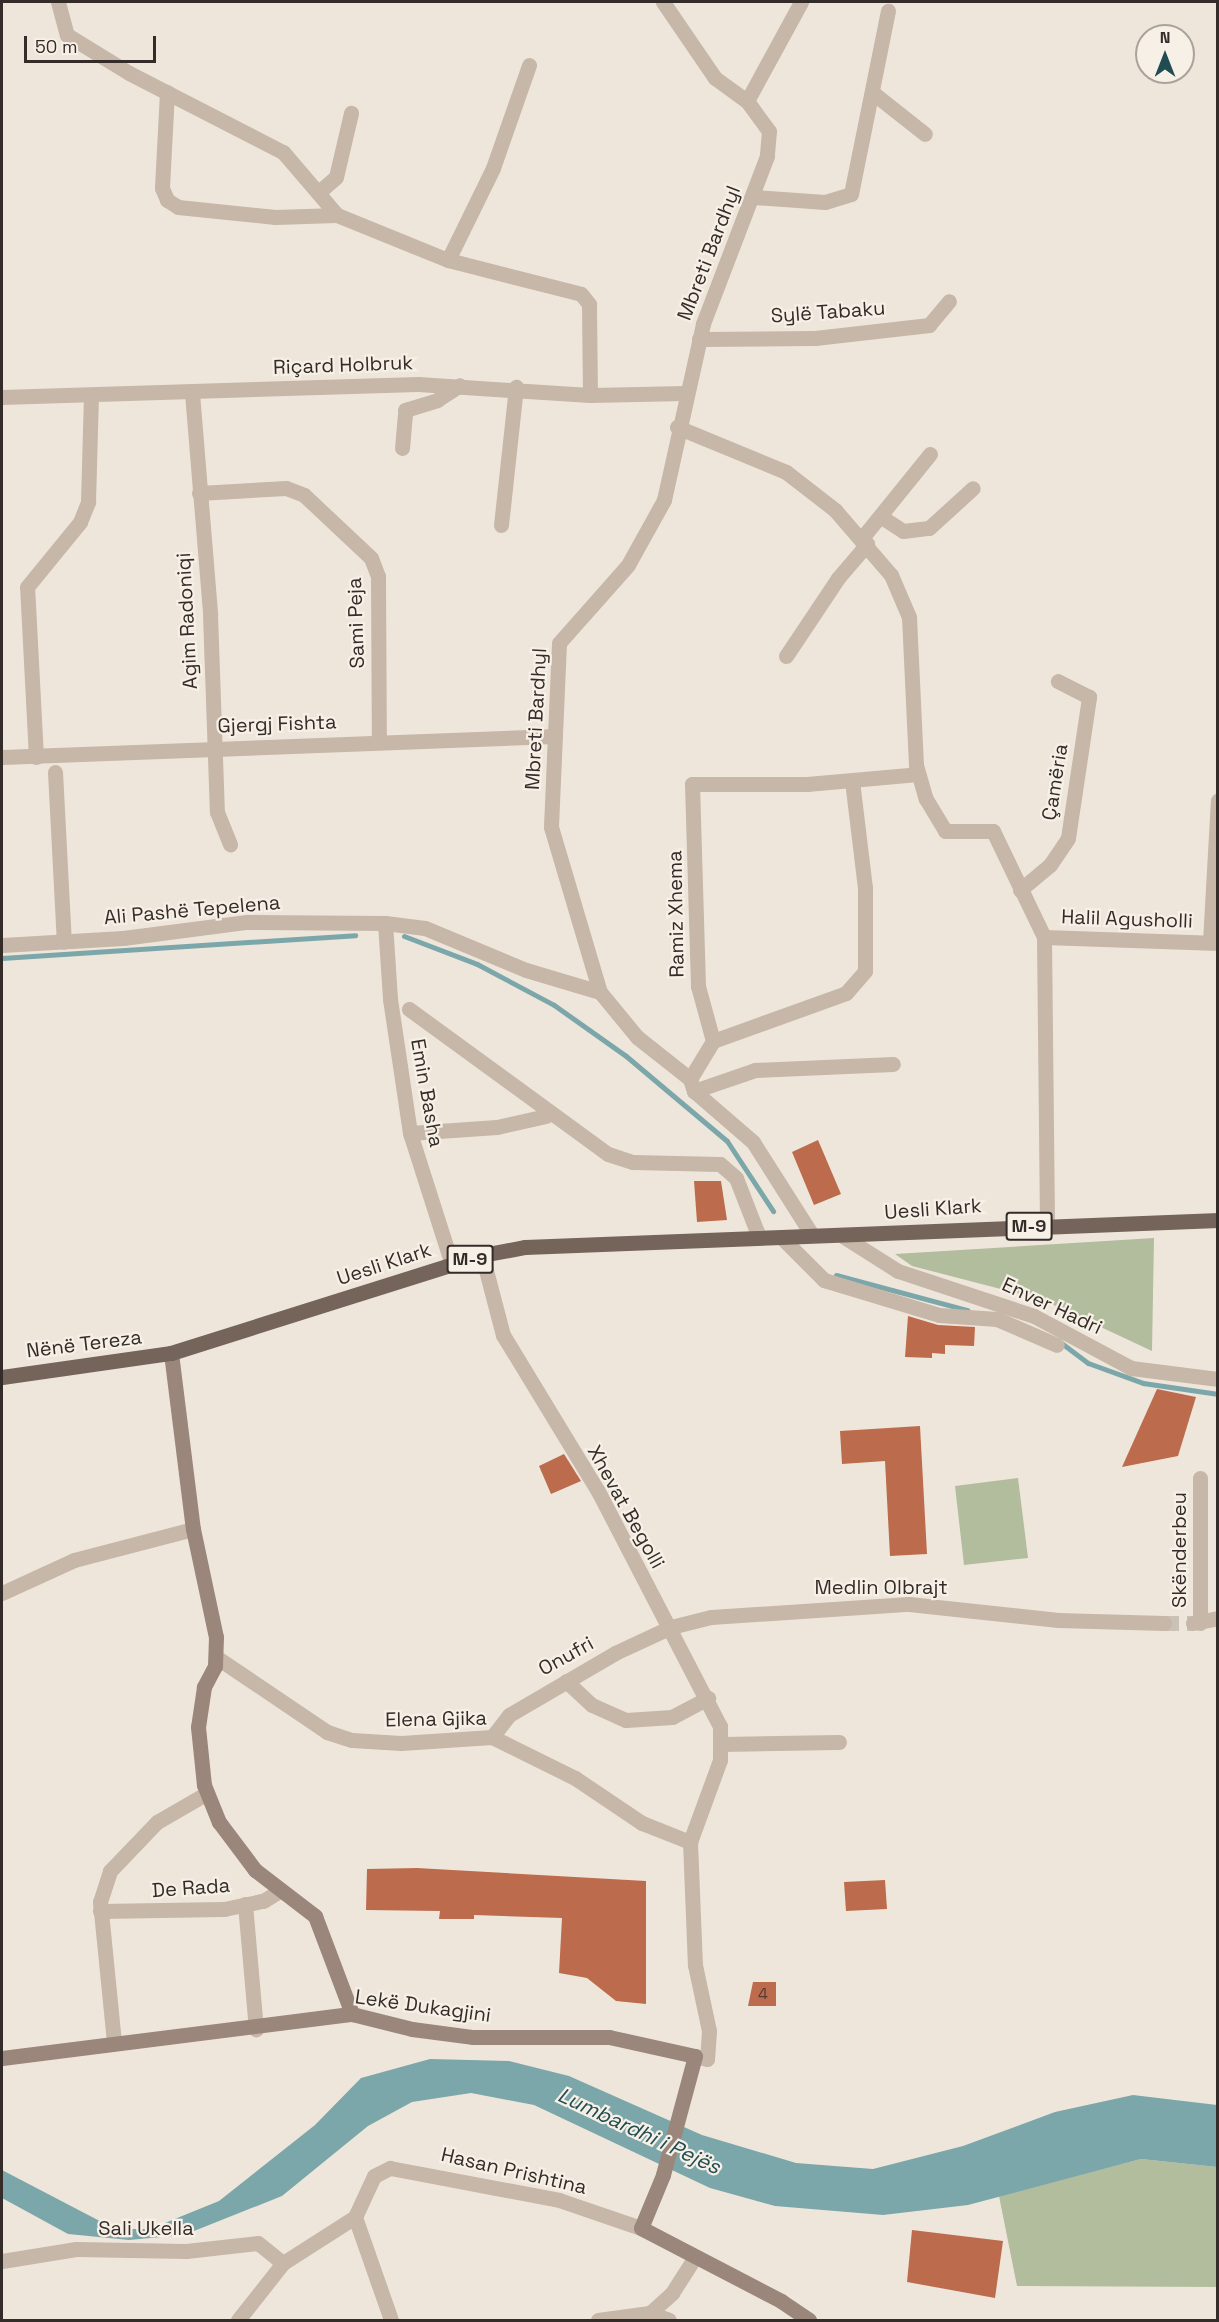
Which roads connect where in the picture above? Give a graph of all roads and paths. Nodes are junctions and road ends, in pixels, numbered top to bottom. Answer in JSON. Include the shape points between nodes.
{"nodes":[{"id":1,"x":58,"y":2,"type":"edge"},
{"id":2,"x":663,"y":2,"type":"edge"},
{"id":3,"x":801,"y":2,"type":"edge"},
{"id":4,"x":888,"y":11,"type":"dead end"},
{"id":5,"x":529,"y":65,"type":"dead end"},
{"id":6,"x":167,"y":92,"type":"junction"},
{"id":7,"x":873,"y":93,"type":"junction"},
{"id":8,"x":747,"y":101,"type":"junction"},
{"id":9,"x":351,"y":113,"type":"dead end"},
{"id":10,"x":925,"y":134,"type":"dead end"},
{"id":11,"x":320,"y":191,"type":"junction"},
{"id":12,"x":754,"y":197,"type":"junction"},
{"id":13,"x":337,"y":215,"type":"junction"},
{"id":14,"x":448,"y":260,"type":"junction"},
{"id":15,"x":949,"y":302,"type":"dead end"},
{"id":16,"x":699,"y":339,"type":"junction"},
{"id":17,"x":460,"y":385,"type":"junction"},
{"id":18,"x":516,"y":387,"type":"junction"},
{"id":19,"x":192,"y":393,"type":"junction"},
{"id":20,"x":685,"y":393,"type":"junction"},
{"id":21,"x":91,"y":395,"type":"junction"},
{"id":22,"x":590,"y":395,"type":"junction"},
{"id":23,"x":2,"y":397,"type":"edge"},
{"id":24,"x":677,"y":427,"type":"junction"},
{"id":25,"x":402,"y":448,"type":"dead end"},
{"id":26,"x":930,"y":454,"type":"dead end"},
{"id":27,"x":973,"y":488,"type":"dead end"},
{"id":28,"x":199,"y":493,"type":"junction"},
{"id":29,"x":880,"y":516,"type":"junction"},
{"id":30,"x":501,"y":525,"type":"dead end"},
{"id":31,"x":865,"y":541,"type":"junction"},
{"id":32,"x":786,"y":656,"type":"dead end"},
{"id":33,"x":1058,"y":681,"type":"dead end"},
{"id":34,"x":555,"y":736,"type":"junction"},
{"id":35,"x":380,"y":741,"type":"junction"},
{"id":36,"x":214,"y":747,"type":"junction"},
{"id":37,"x":2,"y":757,"type":"edge"},
{"id":38,"x":36,"y":757,"type":"junction"},
{"id":39,"x":56,"y":772,"type":"dead end"},
{"id":40,"x":918,"y":774,"type":"junction"},
{"id":41,"x":852,"y":781,"type":"junction"},
{"id":42,"x":1218,"y":800,"type":"edge"},
{"id":43,"x":230,"y":844,"type":"dead end"},
{"id":44,"x":1020,"y":890,"type":"junction"},
{"id":45,"x":385,"y":923,"type":"junction"},
{"id":46,"x":1044,"y":937,"type":"junction"},
{"id":47,"x":64,"y":942,"type":"junction"},
{"id":48,"x":1214,"y":943,"type":"edge"},
{"id":49,"x":2,"y":945,"type":"edge"},
{"id":50,"x":600,"y":992,"type":"junction"},
{"id":51,"x":409,"y":1009,"type":"dead end"},
{"id":52,"x":713,"y":1041,"type":"junction"},
{"id":53,"x":893,"y":1064,"type":"dead end"},
{"id":54,"x":692,"y":1085,"type":"junction"},
{"id":55,"x":546,"y":1116,"type":"dead end"},
{"id":56,"x":410,"y":1133,"type":"junction"},
{"id":57,"x":1218,"y":1220,"type":"edge"},
{"id":58,"x":1047,"y":1226,"type":"junction"},
{"id":59,"x":842,"y":1234,"type":"junction"},
{"id":60,"x":812,"y":1235,"type":"junction"},
{"id":61,"x":781,"y":1237,"type":"junction"},
{"id":62,"x":759,"y":1238,"type":"junction"},
{"id":63,"x":482,"y":1255,"type":"junction"},
{"id":64,"x":452,"y":1265,"type":"junction"},
{"id":65,"x":1057,"y":1345,"type":"dead end"},
{"id":66,"x":171,"y":1353,"type":"junction"},
{"id":67,"x":2,"y":1377,"type":"edge"},
{"id":68,"x":1218,"y":1378,"type":"edge"},
{"id":69,"x":1200,"y":1478,"type":"dead end"},
{"id":70,"x":193,"y":1529,"type":"junction"},
{"id":71,"x":2,"y":1593,"type":"edge"},
{"id":72,"x":1218,"y":1618,"type":"edge"},
{"id":73,"x":1164,"y":1623,"type":"tunnel mouth"},
{"id":74,"x":671,"y":1627,"type":"junction"},
{"id":75,"x":216,"y":1657,"type":"junction"},
{"id":76,"x":566,"y":1681,"type":"junction"},
{"id":77,"x":708,"y":1698,"type":"junction"},
{"id":78,"x":492,"y":1737,"type":"junction"},
{"id":79,"x":839,"y":1742,"type":"dead end"},
{"id":80,"x":722,"y":1744,"type":"junction"},
{"id":81,"x":207,"y":1792,"type":"junction"},
{"id":82,"x":690,"y":1842,"type":"junction"},
{"id":83,"x":281,"y":1890,"type":"junction"},
{"id":84,"x":245,"y":1904,"type":"junction"},
{"id":85,"x":100,"y":1911,"type":"junction"},
{"id":86,"x":352,"y":2014,"type":"junction"},
{"id":87,"x":256,"y":2030,"type":"junction"},
{"id":88,"x":114,"y":2043,"type":"junction"},
{"id":89,"x":702,"y":2052,"type":"junction"},
{"id":90,"x":2,"y":2058,"type":"edge"},
{"id":91,"x":355,"y":2217,"type":"junction"},
{"id":92,"x":641,"y":2228,"type":"junction"},
{"id":93,"x":695,"y":2257,"type":"junction"},
{"id":94,"x":2,"y":2261,"type":"edge"},
{"id":95,"x":284,"y":2264,"type":"junction"},
{"id":96,"x":650,"y":2313,"type":"junction"},
{"id":97,"x":238,"y":2320,"type":"edge"},
{"id":98,"x":391,"y":2320,"type":"edge"},
{"id":99,"x":598,"y":2320,"type":"edge"},
{"id":100,"x":669,"y":2320,"type":"edge"},
{"id":101,"x":809,"y":2320,"type":"edge"}],
"edges":[{"from":1,"to":6,"type":"street","via":[[67,35]]},
{"from":2,"to":8,"type":"street","via":[[715,78]]},
{"from":3,"to":8,"type":"street"},
{"from":4,"to":7,"type":"street"},
{"from":5,"to":14,"type":"street","via":[[493,168]]},
{"from":6,"to":11,"type":"street","via":[[283,152]]},
{"from":6,"to":13,"type":"street","via":[[162,188],[167,200],[178,207],[275,217]]},
{"from":7,"to":10,"type":"street"},
{"from":7,"to":12,"type":"street","via":[[851,194],[825,202]]},
{"from":8,"to":12,"type":"street","name":"Mbreti Bardhyl","via":[[770,131]]},
{"from":9,"to":11,"type":"street","via":[[336,177]]},
{"from":11,"to":13,"type":"street"},
{"from":12,"to":16,"type":"street","name":"Mbreti Bardhyl"},
{"from":13,"to":14,"type":"street"},
{"from":14,"to":22,"type":"street","via":[[581,294],[589,304]]},
{"from":15,"to":16,"type":"street","name":"Sylë Tabaku","via":[[929,325],[815,338]]},
{"from":16,"to":20,"type":"street","name":"Mbreti Bardhyl"},
{"from":17,"to":18,"type":"street","name":"Riçard Holbruk"},
{"from":17,"to":19,"type":"street","name":"Riçard Holbruk"},
{"from":17,"to":25,"type":"street","via":[[437,400],[405,410]]},
{"from":18,"to":22,"type":"street","name":"Riçard Holbruk"},
{"from":18,"to":30,"type":"street"},
{"from":19,"to":21,"type":"street","name":"Riçard Holbruk"},
{"from":19,"to":28,"type":"street","name":"Agim Radoniqi"},
{"from":20,"to":22,"type":"street","name":"Riçard Holbruk"},
{"from":20,"to":24,"type":"street","name":"Mbreti Bardhyl"},
{"from":21,"to":23,"type":"street","name":"Riçard Holbruk"},
{"from":21,"to":38,"type":"street","via":[[87,502],[80,522],[27,587]]},
{"from":24,"to":31,"type":"street","via":[[786,472]]},
{"from":24,"to":34,"type":"street","name":"Mbreti Bardhyl","via":[[664,500],[628,565],[559,643]]},
{"from":26,"to":29,"type":"street"},
{"from":27,"to":29,"type":"street","via":[[929,528],[903,531]]},
{"from":28,"to":35,"type":"street","name":"Sami Peja","via":[[286,488],[304,495],[372,558],[378,576]]},
{"from":28,"to":36,"type":"street","name":"Agim Radoniqi"},
{"from":29,"to":31,"type":"street"},
{"from":31,"to":32,"type":"street"},
{"from":31,"to":40,"type":"street","via":[[891,575],[909,617]]},
{"from":33,"to":44,"type":"street","name":"Çamëria","via":[[1089,696],[1068,838],[1050,865]]},
{"from":34,"to":35,"type":"street","name":"Gjergj Fishta"},
{"from":34,"to":50,"type":"street","name":"Mbreti Bardhyl","via":[[551,827]]},
{"from":35,"to":36,"type":"street","name":"Gjergj Fishta"},
{"from":36,"to":38,"type":"street","name":"Gjergj Fishta"},
{"from":36,"to":43,"type":"street","name":"Agim Radoniqi","via":[[217,812]]},
{"from":37,"to":38,"type":"street","name":"Gjergj Fishta"},
{"from":39,"to":47,"type":"street"},
{"from":40,"to":41,"type":"street"},
{"from":40,"to":44,"type":"street","via":[[945,831],[993,831]]},
{"from":41,"to":52,"type":"street","via":[[865,888],[865,971],[846,993]]},
{"from":41,"to":52,"type":"street","name":"Ramiz Xhema","via":[[692,784],[698,986]]},
{"from":42,"to":48,"type":"street","name":"Halil Agusholli"},
{"from":44,"to":46,"type":"street"},
{"from":45,"to":47,"type":"street","name":"Ali Pashë Tepelena","via":[[247,922]]},
{"from":45,"to":50,"type":"street","name":"Ali Pashë Tepelena","via":[[425,928],[526,970]]},
{"from":45,"to":56,"type":"street","name":"Emin Basha","via":[[390,999]]},
{"from":46,"to":48,"type":"street","name":"Halil Agusholli"},
{"from":46,"to":58,"type":"street"},
{"from":47,"to":49,"type":"street","name":"Ali Pashë Tepelena"},
{"from":50,"to":54,"type":"street","name":"Mbreti Bardhyl","via":[[637,1037]]},
{"from":51,"to":62,"type":"street","via":[[608,1154],[633,1162],[720,1164],[736,1178]]},
{"from":52,"to":54,"type":"street"},
{"from":53,"to":54,"type":"street","via":[[755,1070]]},
{"from":54,"to":60,"type":"street","name":"Mbreti Bardhyl","via":[[753,1142]]},
{"from":55,"to":56,"type":"street","via":[[497,1127]]},
{"from":56,"to":64,"type":"street","name":"Emin Basha"},
{"from":57,"to":58,"type":"main road","name":"Uesli Klark","number":"M-9"},
{"from":58,"to":59,"type":"main road","name":"Uesli Klark","number":"M-9"},
{"from":59,"to":60,"type":"main road","name":"Uesli Klark","number":"M-9"},
{"from":59,"to":68,"type":"street","name":"Enver Hadri","via":[[898,1271],[1034,1316],[1131,1368]]},
{"from":60,"to":61,"type":"main road","name":"Uesli Klark","number":"M-9"},
{"from":61,"to":62,"type":"main road","name":"Uesli Klark","number":"M-9"},
{"from":61,"to":65,"type":"street","name":"Enver Hadri","via":[[824,1280],[939,1315],[997,1319]]},
{"from":62,"to":63,"type":"main road","name":"Uesli Klark","number":"M-9","via":[[525,1246]]},
{"from":63,"to":64,"type":"main road","name":"Uesli Klark","number":"M-9"},
{"from":63,"to":74,"type":"street","name":"Xhevat Begolli","via":[[502,1335],[598,1491],[636,1571]]},
{"from":64,"to":66,"type":"main road","name":"Uesli Klark","number":"M-9"},
{"from":66,"to":67,"type":"main road","name":"Nënë Tereza","number":"M-9"},
{"from":66,"to":70,"type":"street"},
{"from":69,"to":72,"type":"street","name":"Skënderbeu","via":[[1196,1623]]},
{"from":70,"to":71,"type":"street","via":[[74,1560]]},
{"from":70,"to":75,"type":"street"},
{"from":73,"to":74,"type":"street","name":"Medlin Olbrajt","via":[[878,1605],[711,1617]]},
{"from":74,"to":76,"type":"street","name":"Onufri"},
{"from":74,"to":77,"type":"street","name":"Xhevat Begolli"},
{"from":75,"to":78,"type":"street","name":"Elena Gjika","via":[[327,1732],[352,1740],[401,1743]]},
{"from":75,"to":81,"type":"street","via":[[204,1687],[198,1727]]},
{"from":76,"to":77,"type":"street","via":[[592,1705],[627,1720],[672,1717]]},
{"from":76,"to":78,"type":"street","name":"Onufri","via":[[509,1714]]},
{"from":77,"to":80,"type":"street","name":"Xhevat Begolli","via":[[720,1726]]},
{"from":78,"to":82,"type":"street","name":"Elena Gjika","via":[[575,1778],[642,1823]]},
{"from":79,"to":80,"type":"street"},
{"from":80,"to":82,"type":"street","name":"Xhevat Begolli","via":[[706,1807]]},
{"from":81,"to":83,"type":"street","via":[[219,1822],[255,1870]]},
{"from":81,"to":85,"type":"street","via":[[157,1822],[130,1846],[110,1871]]},
{"from":82,"to":89,"type":"street","name":"Xhevat Begolli"},
{"from":83,"to":84,"type":"street","name":"De Rada","via":[[263,1901]]},
{"from":83,"to":86,"type":"street","via":[[315,1916]]},
{"from":84,"to":85,"type":"street","name":"De Rada","via":[[163,1913]]},
{"from":84,"to":87,"type":"street"},
{"from":85,"to":88,"type":"street"},
{"from":86,"to":87,"type":"street","name":"Lekë Dukagjini"},
{"from":86,"to":89,"type":"street","name":"Lekë Dukagjini","via":[[412,2029],[473,2037],[609,2037]]},
{"from":87,"to":88,"type":"street","name":"Lekë Dukagjini"},
{"from":88,"to":90,"type":"street","name":"Lekë Dukagjini"},
{"from":89,"to":92,"type":"street","via":[[663,2175]]},
{"from":91,"to":92,"type":"street","name":"Hasan Prishtina","via":[[374,2176],[390,2168],[559,2200]]},
{"from":91,"to":95,"type":"street"},
{"from":91,"to":98,"type":"street"},
{"from":92,"to":93,"type":"street","name":"Hasan Prishtina"},
{"from":93,"to":96,"type":"street","via":[[672,2293]]},
{"from":93,"to":101,"type":"street","name":"Hasan Prishtina","via":[[781,2301]]},
{"from":94,"to":95,"type":"street","name":"Sali Ukella","via":[[76,2249],[186,2251],[258,2243]]},
{"from":95,"to":97,"type":"street"},
{"from":96,"to":99,"type":"street"},
{"from":96,"to":100,"type":"street"}]}
